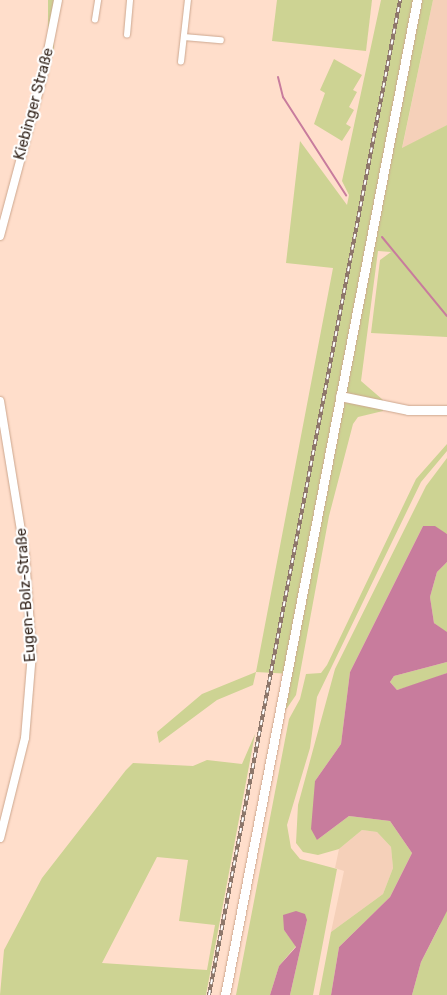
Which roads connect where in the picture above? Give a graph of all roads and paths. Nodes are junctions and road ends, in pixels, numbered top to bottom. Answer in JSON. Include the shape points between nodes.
{"nodes":[{"id":1,"x":58,"y":0,"type":"edge"},
{"id":2,"x":98,"y":0,"type":"edge"},
{"id":3,"x":130,"y":0,"type":"edge"},
{"id":4,"x":188,"y":0,"type":"edge"},
{"id":5,"x":417,"y":0,"type":"edge"},
{"id":6,"x":95,"y":20,"type":"dead end"},
{"id":7,"x":127,"y":35,"type":"dead end"},
{"id":8,"x":184,"y":37,"type":"junction"},
{"id":9,"x":221,"y":40,"type":"dead end"},
{"id":10,"x":181,"y":62,"type":"dead end"},
{"id":11,"x":0,"y":236,"type":"edge"},
{"id":12,"x":340,"y":396,"type":"junction"},
{"id":13,"x":0,"y":401,"type":"edge"},
{"id":14,"x":447,"y":410,"type":"edge"},
{"id":15,"x":0,"y":838,"type":"edge"},
{"id":16,"x":225,"y":995,"type":"edge"}],
"edges":[{"from":1,"to":11,"type":"street","name":"Kiebinger Straße","via":[[45,68]]},
{"from":2,"to":6,"type":"street"},
{"from":3,"to":7,"type":"street"},
{"from":4,"to":8,"type":"street"},
{"from":5,"to":12,"type":"main road"},
{"from":8,"to":9,"type":"street"},
{"from":8,"to":10,"type":"street"},
{"from":12,"to":14,"type":"main road","via":[[408,410]]},
{"from":12,"to":16,"type":"main road"},
{"from":13,"to":15,"type":"street","name":"Eugen-Bolz-Straße","via":[[26,567],[32,666],[24,745]]}]}
